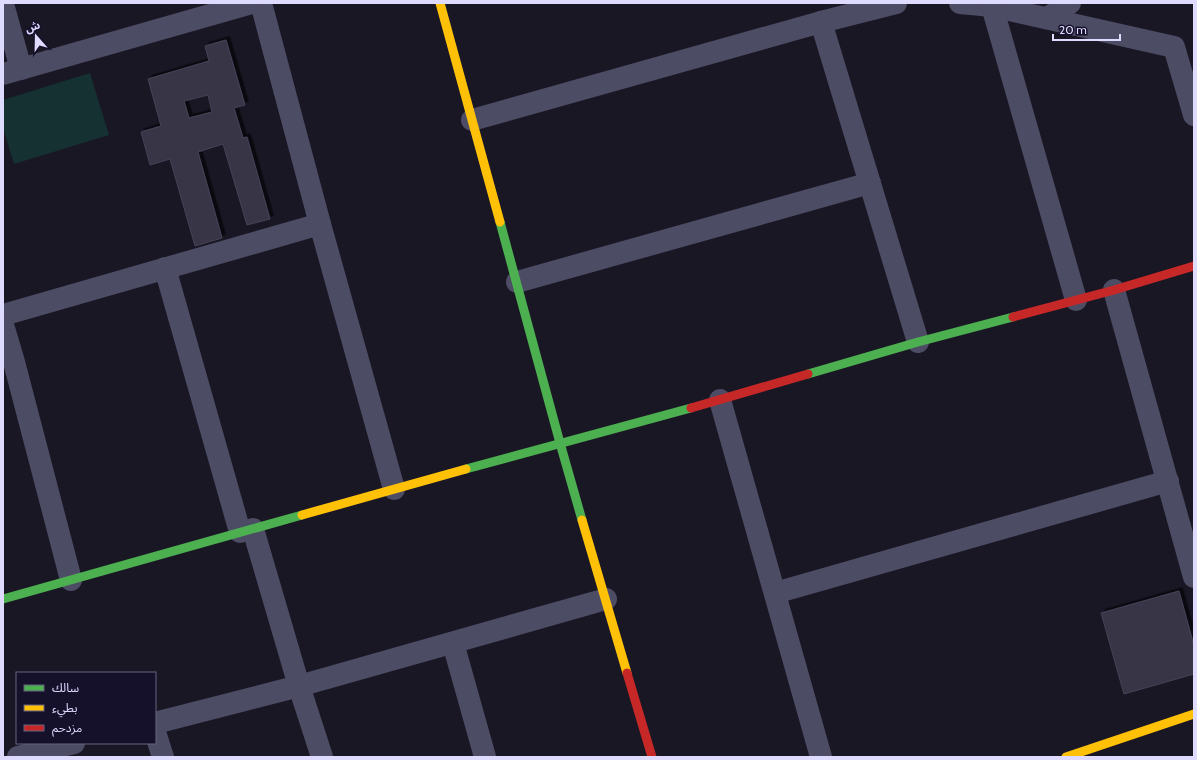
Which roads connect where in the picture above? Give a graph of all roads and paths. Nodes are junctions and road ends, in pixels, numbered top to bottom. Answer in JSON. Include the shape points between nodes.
{"nodes":[{"id":1,"x":252,"y":3,"type":"edge"},
{"id":2,"x":261,"y":3,"type":"edge"},
{"id":3,"x":440,"y":3,"type":"edge"},
{"id":4,"x":896,"y":3,"type":"edge"},
{"id":5,"x":960,"y":3,"type":"edge"},
{"id":6,"x":1070,"y":3,"type":"edge"},
{"id":7,"x":3,"y":4,"type":"edge"},
{"id":8,"x":992,"y":6,"type":"junction"},
{"id":9,"x":183,"y":12,"type":"edge"},
{"id":10,"x":1047,"y":18,"type":"junction"},
{"id":11,"x":821,"y":22,"type":"junction"},
{"id":12,"x":12,"y":71,"type":"edge"},
{"id":13,"x":1194,"y":115,"type":"edge"},
{"id":14,"x":472,"y":120,"type":"junction"},
{"id":15,"x":870,"y":182,"type":"junction"},
{"id":16,"x":320,"y":224,"type":"junction"},
{"id":17,"x":1194,"y":266,"type":"edge"},
{"id":18,"x":166,"y":268,"type":"junction"},
{"id":19,"x":518,"y":282,"type":"junction"},
{"id":20,"x":1114,"y":290,"type":"junction"},
{"id":21,"x":1076,"y":300,"type":"junction"},
{"id":22,"x":3,"y":315,"type":"edge"},
{"id":23,"x":3,"y":325,"type":"edge"},
{"id":24,"x":918,"y":342,"type":"junction"},
{"id":25,"x":9,"y":364,"type":"edge"},
{"id":26,"x":720,"y":400,"type":"junction"},
{"id":27,"x":560,"y":443,"type":"junction"},
{"id":28,"x":1168,"y":481,"type":"junction"},
{"id":29,"x":394,"y":489,"type":"junction"},
{"id":30,"x":246,"y":531,"type":"junction"},
{"id":31,"x":1194,"y":577,"type":"edge"},
{"id":32,"x":71,"y":580,"type":"junction"},
{"id":33,"x":775,"y":594,"type":"junction"},
{"id":34,"x":3,"y":599,"type":"edge"},
{"id":35,"x":606,"y":599,"type":"junction"},
{"id":36,"x":453,"y":642,"type":"junction"},
{"id":37,"x":299,"y":686,"type":"junction"},
{"id":38,"x":1194,"y":714,"type":"edge"},
{"id":39,"x":156,"y":722,"type":"edge"},
{"id":40,"x":156,"y":735,"type":"edge"},
{"id":41,"x":70,"y":744,"type":"edge"},
{"id":42,"x":18,"y":757,"type":"edge"},
{"id":43,"x":163,"y":757,"type":"edge"},
{"id":44,"x":322,"y":757,"type":"edge"},
{"id":45,"x":485,"y":757,"type":"edge"},
{"id":46,"x":652,"y":757,"type":"edge"},
{"id":47,"x":821,"y":757,"type":"edge"},
{"id":48,"x":1066,"y":757,"type":"edge"}],
"edges":[{"from":1,"to":9,"type":"street"},
{"from":2,"to":16,"type":"street"},
{"from":3,"to":14,"type":"street"},
{"from":4,"to":11,"type":"street"},
{"from":5,"to":8,"type":"street"},
{"from":6,"to":10,"type":"street"},
{"from":7,"to":12,"type":"street"},
{"from":8,"to":10,"type":"street"},
{"from":8,"to":21,"type":"street"},
{"from":9,"to":12,"type":"street"},
{"from":10,"to":13,"type":"street","via":[[1174,47]]},
{"from":11,"to":14,"type":"street"},
{"from":11,"to":15,"type":"street"},
{"from":14,"to":19,"type":"street"},
{"from":15,"to":19,"type":"street"},
{"from":15,"to":24,"type":"street"},
{"from":16,"to":18,"type":"street"},
{"from":16,"to":29,"type":"street"},
{"from":17,"to":20,"type":"street"},
{"from":18,"to":22,"type":"street"},
{"from":18,"to":30,"type":"street"},
{"from":19,"to":27,"type":"street"},
{"from":20,"to":21,"type":"street"},
{"from":20,"to":28,"type":"street"},
{"from":21,"to":24,"type":"street"},
{"from":23,"to":25,"type":"street"},
{"from":24,"to":26,"type":"street"},
{"from":25,"to":32,"type":"street"},
{"from":26,"to":27,"type":"street"},
{"from":26,"to":33,"type":"street"},
{"from":27,"to":29,"type":"street"},
{"from":27,"to":35,"type":"street"},
{"from":28,"to":31,"type":"street"},
{"from":28,"to":33,"type":"street"},
{"from":29,"to":30,"type":"street"},
{"from":30,"to":32,"type":"street"},
{"from":30,"to":37,"type":"street"},
{"from":32,"to":34,"type":"street"},
{"from":33,"to":47,"type":"street"},
{"from":35,"to":36,"type":"street"},
{"from":35,"to":46,"type":"street"},
{"from":36,"to":37,"type":"street"},
{"from":36,"to":45,"type":"street"},
{"from":37,"to":39,"type":"street"},
{"from":37,"to":44,"type":"street"},
{"from":38,"to":48,"type":"street"},
{"from":40,"to":43,"type":"street"},
{"from":41,"to":42,"type":"street"}]}
